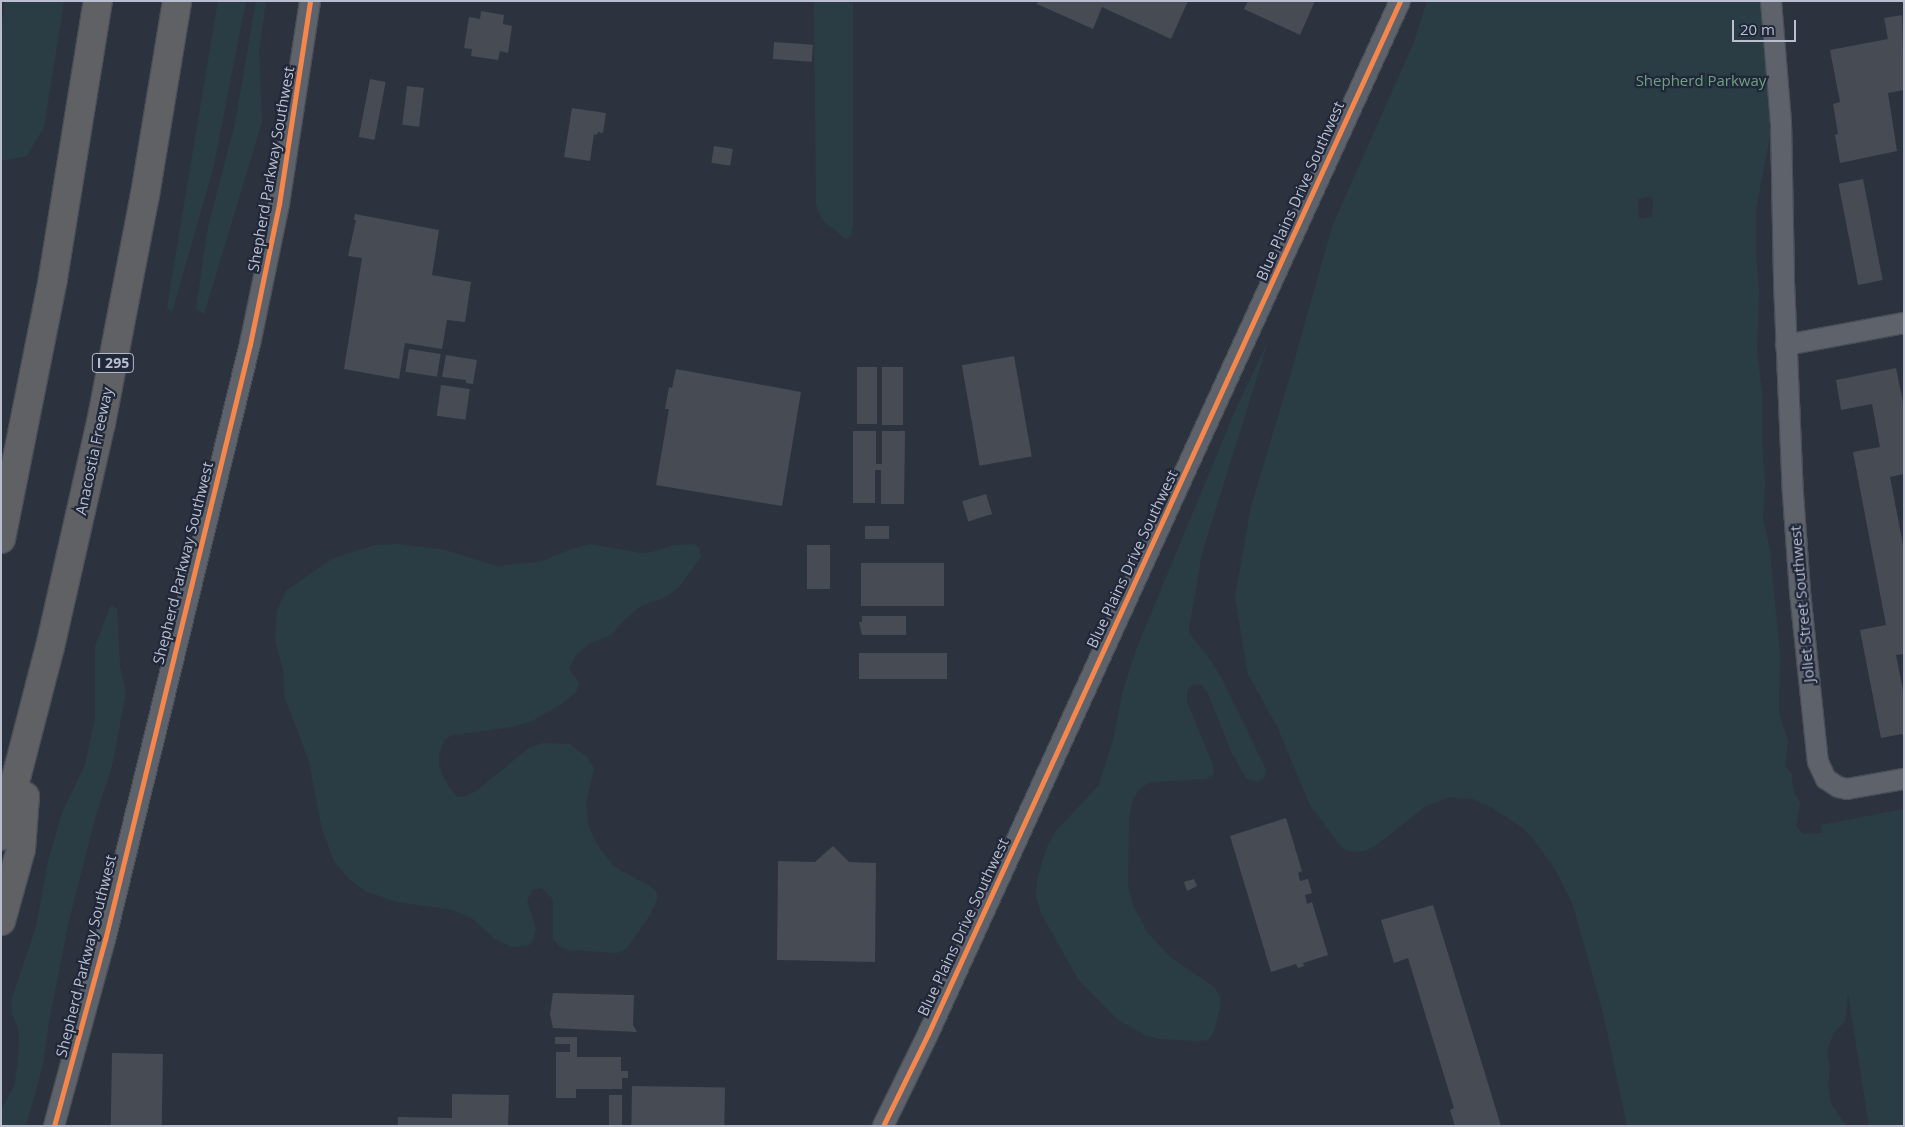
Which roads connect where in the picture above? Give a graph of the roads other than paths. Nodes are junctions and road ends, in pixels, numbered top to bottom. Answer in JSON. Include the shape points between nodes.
{"nodes":[{"id":1,"x":98,"y":1,"type":"edge"},
{"id":2,"x":177,"y":1,"type":"edge"},
{"id":3,"x":310,"y":1,"type":"edge"},
{"id":4,"x":1400,"y":1,"type":"edge"},
{"id":5,"x":1770,"y":1,"type":"edge"},
{"id":6,"x":1904,"y":323,"type":"edge"},
{"id":7,"x":1786,"y":345,"type":"junction"},
{"id":8,"x":1,"y":539,"type":"edge"},
{"id":9,"x":32,"y":720,"type":"junction"},
{"id":10,"x":1904,"y":778,"type":"edge"},
{"id":11,"x":1,"y":836,"type":"edge"},
{"id":12,"x":1,"y":921,"type":"edge"},
{"id":13,"x":54,"y":1126,"type":"edge"},
{"id":14,"x":883,"y":1126,"type":"edge"}],
"edges":[{"from":1,"to":8,"type":"highway","via":[[48,306]]},
{"from":2,"to":9,"type":"highway","name":"Anacostia Freeway","number":"I 295","via":[[116,346],[68,574]]},
{"from":3,"to":13,"type":"street","name":"Shepherd Parkway Southwest","via":[[279,204],[250,344],[105,940]]},
{"from":4,"to":14,"type":"street","name":"Blue Plains Drive Southwest"},
{"from":5,"to":7,"type":"street","name":"Joliet Street Southwest","via":[[1781,122]]},
{"from":6,"to":7,"type":"street"},
{"from":7,"to":10,"type":"street","name":"Joliet Street Southwest","via":[[1800,592],[1820,771],[1832,784],[1847,789]]},
{"from":9,"to":11,"type":"highway","name":"Anacostia Freeway","number":"I 295"},
{"from":9,"to":12,"type":"highway","via":[[21,849]]}]}
